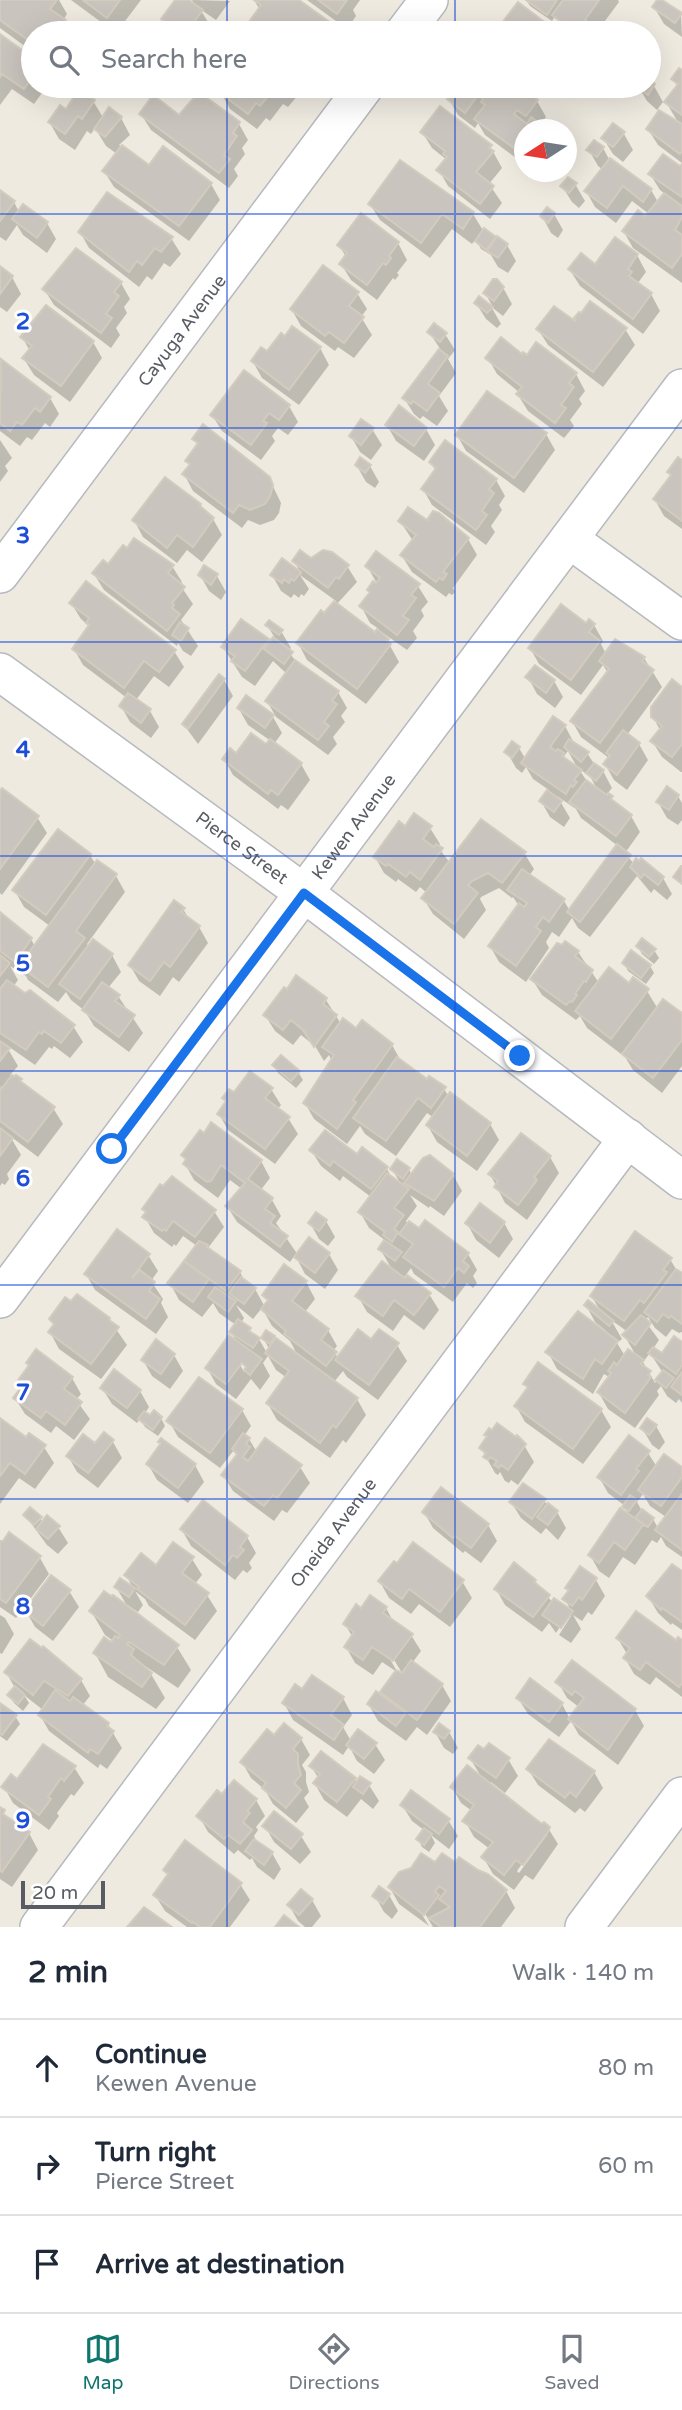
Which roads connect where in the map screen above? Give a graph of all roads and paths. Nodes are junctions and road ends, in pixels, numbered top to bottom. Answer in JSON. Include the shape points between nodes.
{"nodes":[{"id":1,"x":429,"y":0,"type":"edge"},
{"id":2,"x":413,"y":21,"type":"edge"},
{"id":3,"x":356,"y":98,"type":"edge"},
{"id":4,"x":682,"y":388,"type":"edge"},
{"id":5,"x":569,"y":539,"type":"junction"},
{"id":6,"x":0,"y":574,"type":"edge"},
{"id":7,"x":682,"y":621,"type":"edge"},
{"id":8,"x":0,"y":672,"type":"edge"},
{"id":9,"x":304,"y":893,"type":"junction"},
{"id":10,"x":628,"y":1138,"type":"junction"},
{"id":11,"x":682,"y":1180,"type":"edge"},
{"id":12,"x":0,"y":1299,"type":"edge"},
{"id":13,"x":682,"y":1796,"type":"edge"},
{"id":14,"x":39,"y":1927,"type":"edge"},
{"id":15,"x":584,"y":1927,"type":"edge"}],
"edges":[{"from":1,"to":2,"type":"street"},
{"from":3,"to":6,"type":"street","name":"Cayuga Avenue"},
{"from":4,"to":5,"type":"street","name":"Kewen Avenue"},
{"from":5,"to":7,"type":"street"},
{"from":5,"to":9,"type":"street","name":"Kewen Avenue"},
{"from":8,"to":9,"type":"street","name":"Pierce Street"},
{"from":9,"to":10,"type":"street","name":"Pierce Street"},
{"from":9,"to":12,"type":"street","name":"Kewen Avenue"},
{"from":10,"to":11,"type":"street","name":"Pierce Street"},
{"from":10,"to":14,"type":"street","name":"Oneida Avenue"},
{"from":13,"to":15,"type":"street"}]}
